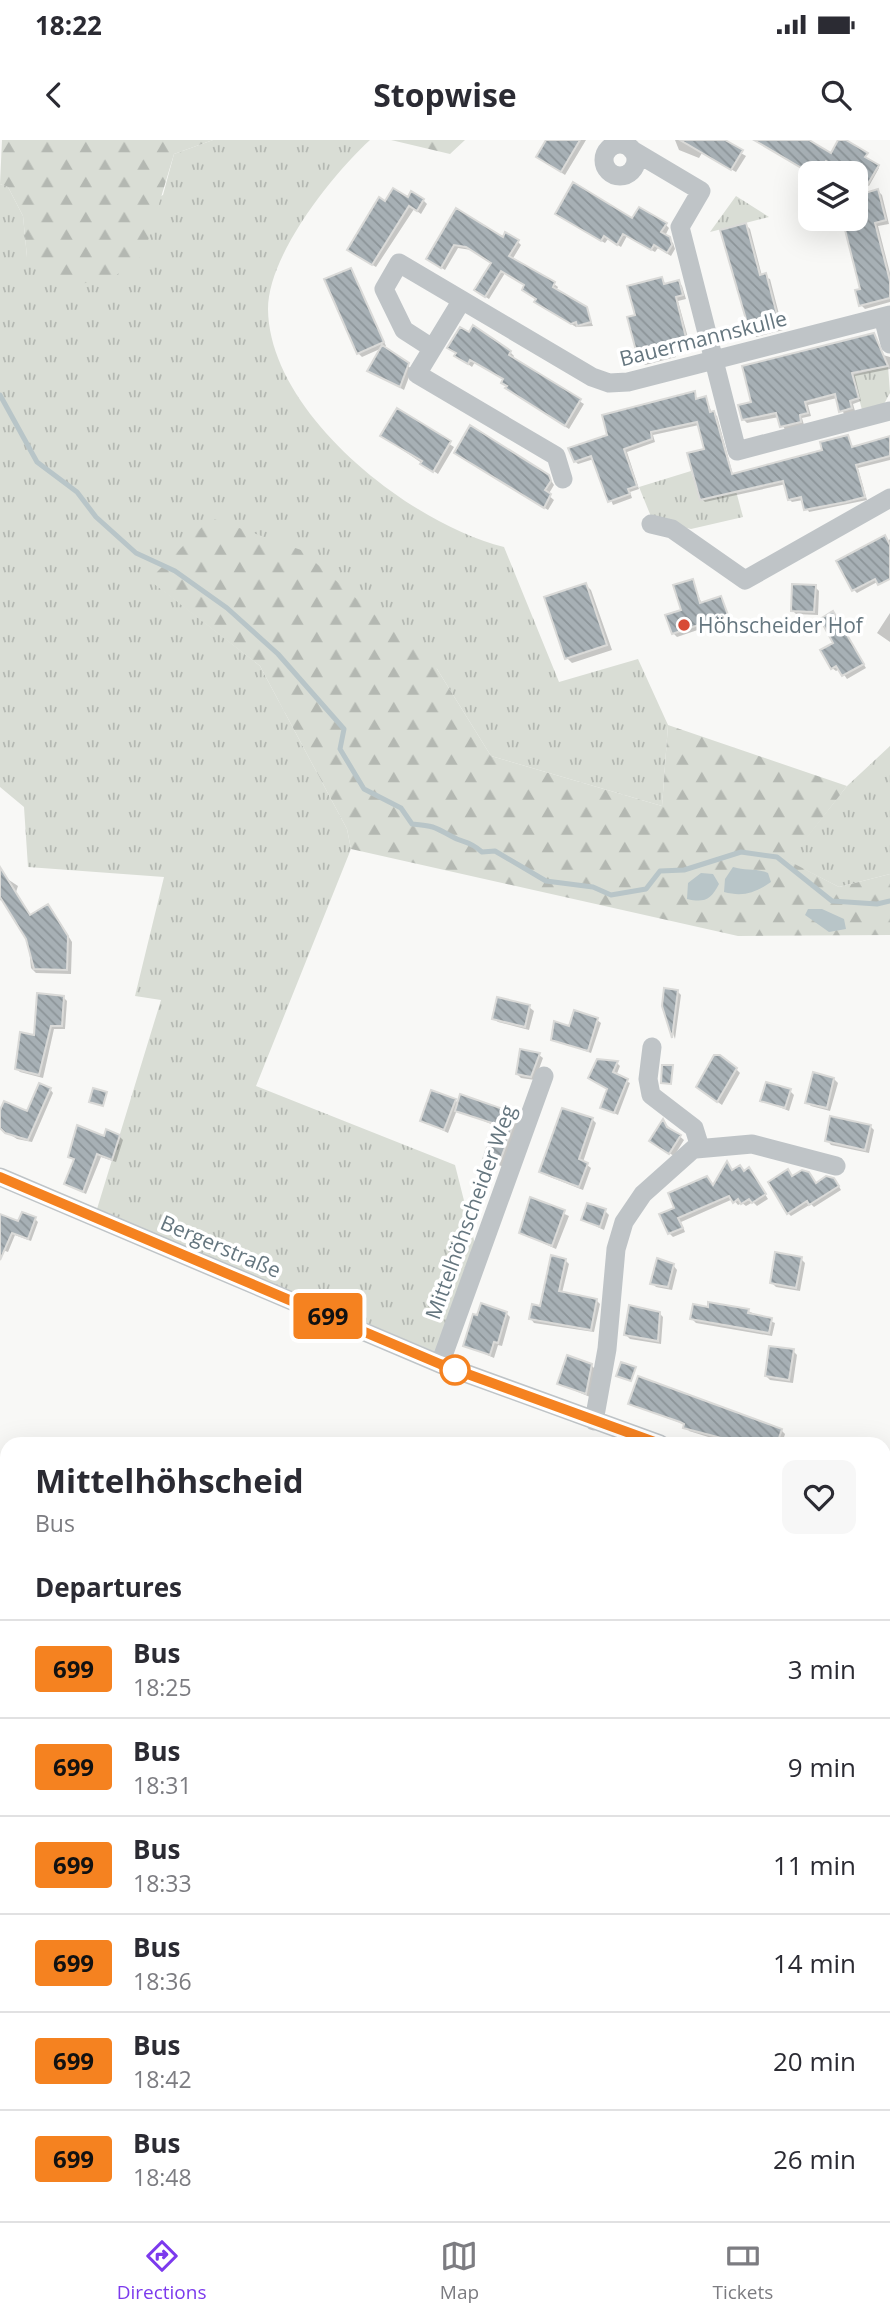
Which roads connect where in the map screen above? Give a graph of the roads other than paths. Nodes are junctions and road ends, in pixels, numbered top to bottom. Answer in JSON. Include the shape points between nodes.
{"nodes":[{"id":1,"x":632,"y":150,"type":"dead end"},
{"id":2,"x":462,"y":300,"type":"junction"},
{"id":3,"x":887,"y":316,"type":"edge"},
{"id":4,"x":890,"y":344,"type":"edge"},
{"id":5,"x":432,"y":348,"type":"junction"},
{"id":6,"x":712,"y":359,"type":"junction"},
{"id":7,"x":890,"y":411,"type":"edge"},
{"id":8,"x":563,"y":479,"type":"dead end"},
{"id":9,"x":890,"y":498,"type":"edge"},
{"id":10,"x":651,"y":524,"type":"dead end"},
{"id":11,"x":652,"y":1046,"type":"dead end"},
{"id":12,"x":544,"y":1076,"type":"dead end"},
{"id":13,"x":696,"y":1149,"type":"junction"},
{"id":14,"x":836,"y":1166,"type":"dead end"},
{"id":15,"x":0,"y":1177,"type":"edge"},
{"id":16,"x":440,"y":1364,"type":"junction"},
{"id":17,"x":594,"y":1421,"type":"junction"},
{"id":18,"x":640,"y":1437,"type":"edge"}],
"edges":[{"from":1,"to":6,"type":"street","via":[[701,191],[680,228]]},
{"from":2,"to":5,"type":"street"},
{"from":2,"to":5,"type":"street","name":"Bauermannskulle","via":[[399,263],[384,289],[404,330]]},
{"from":2,"to":6,"type":"street","name":"Bauermannskulle","via":[[602,382],[628,382]]},
{"from":3,"to":4,"type":"street"},
{"from":3,"to":6,"type":"street","name":"Bauermannskulle"},
{"from":5,"to":8,"type":"street","via":[[417,374],[556,456]]},
{"from":6,"to":7,"type":"street","via":[[737,451]]},
{"from":9,"to":10,"type":"street","via":[[746,580],[672,529]]},
{"from":11,"to":13,"type":"street","via":[[651,1095],[694,1128]]},
{"from":12,"to":16,"type":"street","name":"Mittelhöhscheider Weg"},
{"from":13,"to":14,"type":"street","via":[[752,1144]]},
{"from":13,"to":17,"type":"street","via":[[643,1194],[624,1222],[616,1249],[607,1349]]},
{"from":15,"to":16,"type":"street","name":"Bergerstraße"},
{"from":16,"to":17,"type":"street","name":"Bergerstraße"},
{"from":17,"to":18,"type":"street","name":"Bergerstraße"}]}
